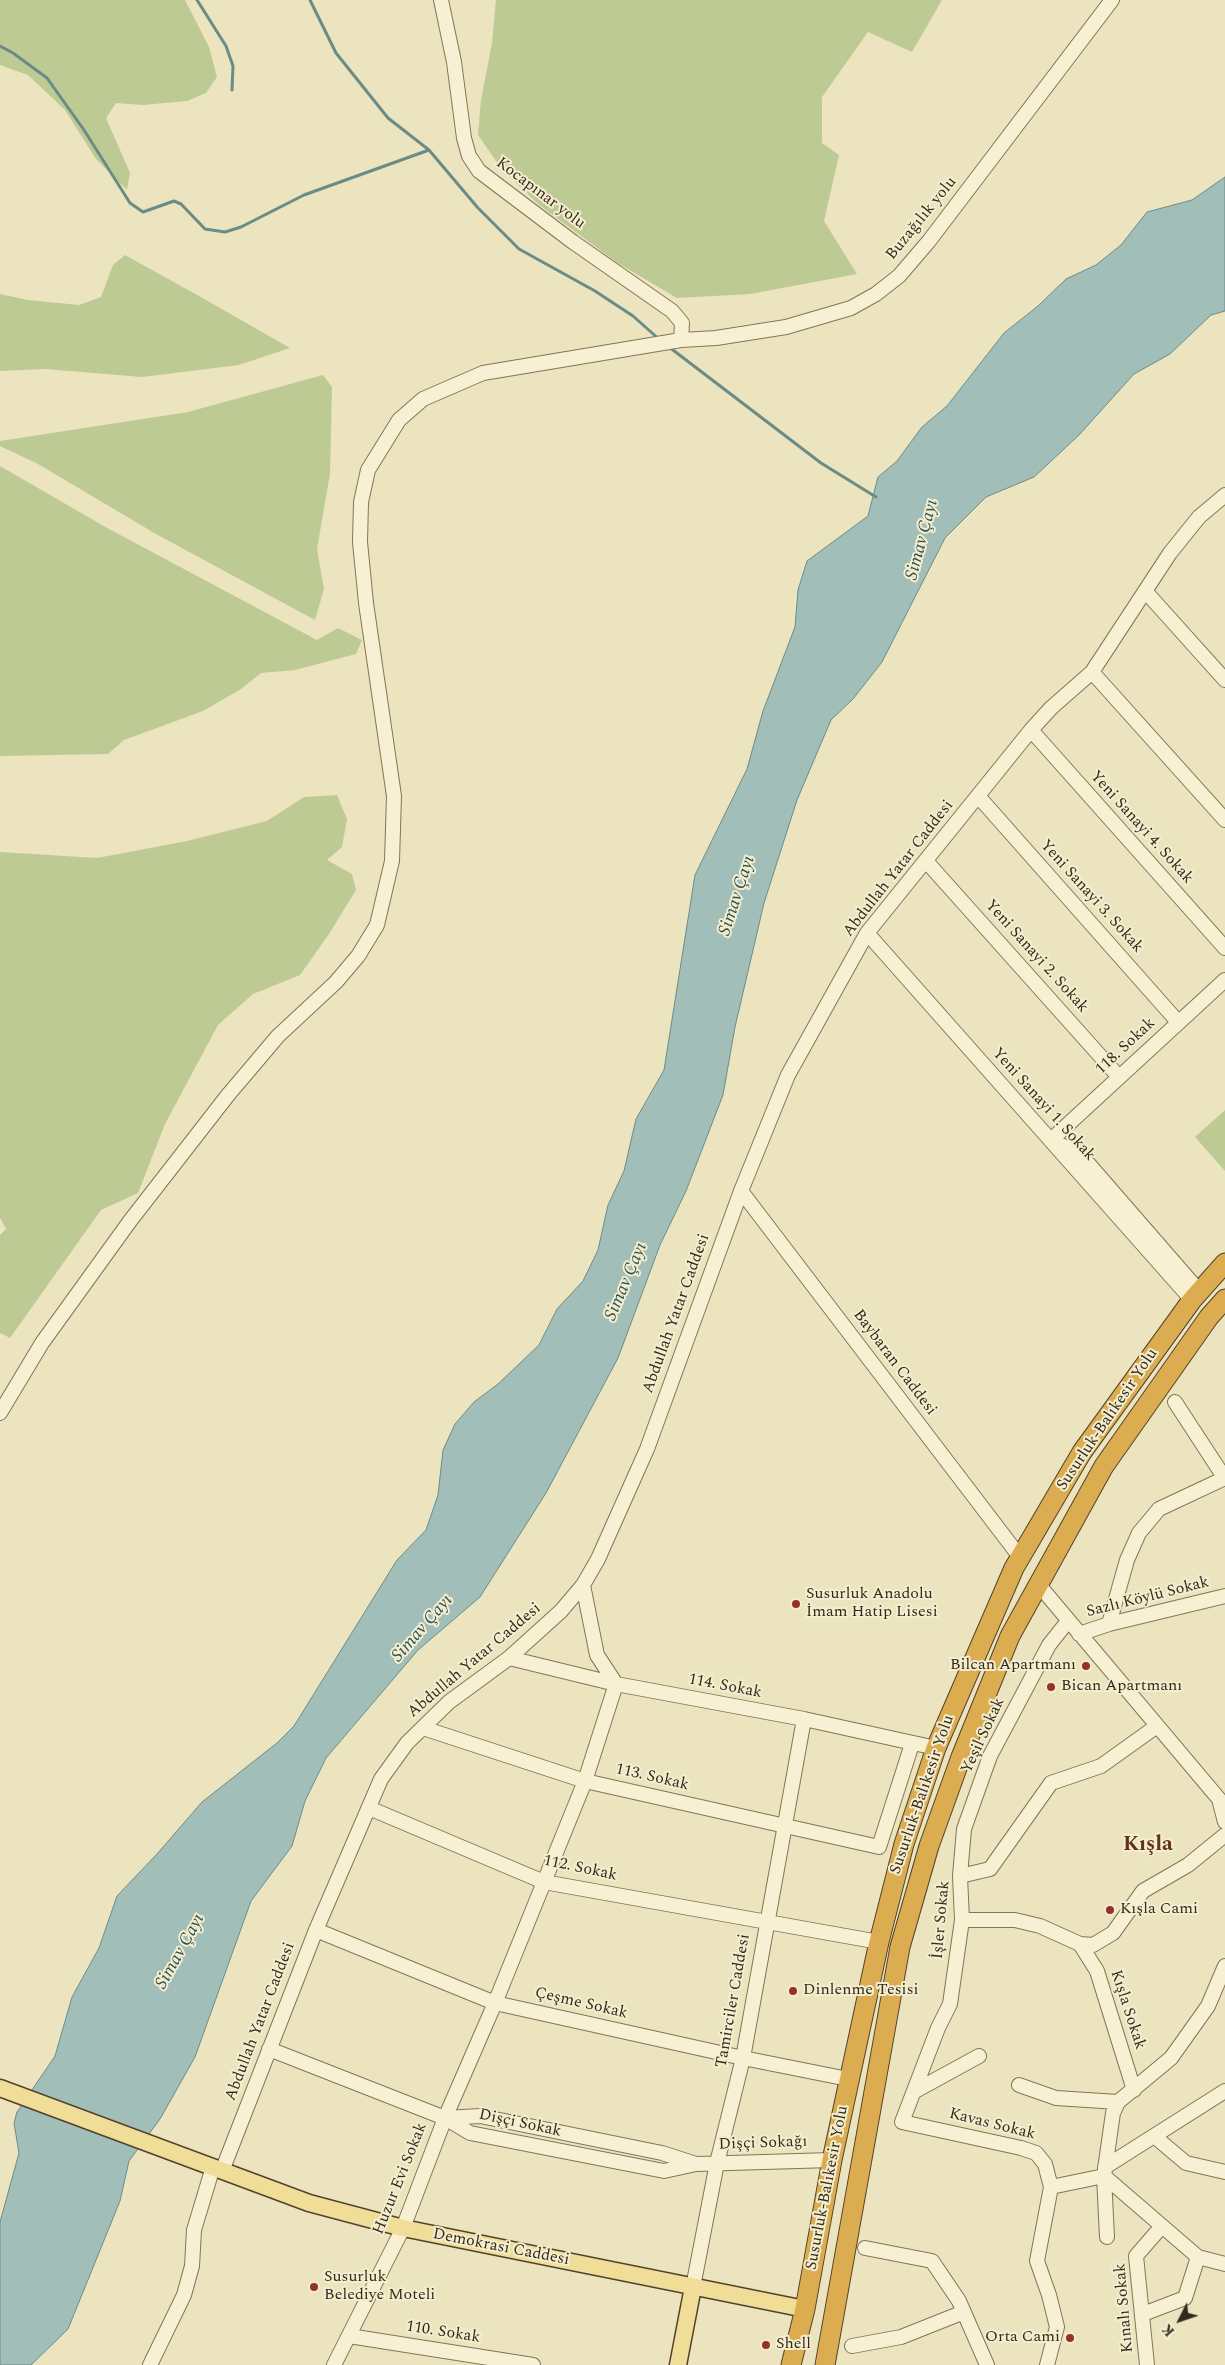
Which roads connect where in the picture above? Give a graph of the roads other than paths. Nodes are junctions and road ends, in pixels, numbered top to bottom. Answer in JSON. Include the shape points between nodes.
{"nodes":[{"id":1,"x":441,"y":0,"type":"edge"},
{"id":2,"x":1112,"y":0,"type":"edge"},
{"id":3,"x":681,"y":340,"type":"junction"},
{"id":4,"x":1225,"y":495,"type":"edge"},
{"id":5,"x":1146,"y":592,"type":"junction"},
{"id":6,"x":1092,"y":672,"type":"junction"},
{"id":7,"x":1225,"y":680,"type":"edge"},
{"id":8,"x":1031,"y":730,"type":"junction"},
{"id":9,"x":978,"y":796,"type":"junction"},
{"id":10,"x":1225,"y":820,"type":"edge"},
{"id":11,"x":926,"y":861,"type":"junction"},
{"id":12,"x":867,"y":934,"type":"junction"},
{"id":13,"x":1225,"y":948,"type":"edge"},
{"id":14,"x":1225,"y":980,"type":"edge"},
{"id":15,"x":1178,"y":1022,"type":"junction"},
{"id":16,"x":1119,"y":1077,"type":"junction"},
{"id":17,"x":1052,"y":1140,"type":"junction"},
{"id":18,"x":741,"y":1191,"type":"junction"},
{"id":19,"x":1225,"y":1263,"type":"edge"},
{"id":20,"x":1195,"y":1296,"type":"junction"},
{"id":21,"x":1225,"y":1299,"type":"edge"},
{"id":22,"x":1175,"y":1402,"type":"dead end"},
{"id":23,"x":0,"y":1413,"type":"edge"},
{"id":24,"x":1223,"y":1471,"type":"edge"},
{"id":25,"x":1020,"y":1558,"type":"junction"},
{"id":26,"x":1038,"y":1584,"type":"junction"},
{"id":27,"x":583,"y":1585,"type":"junction"},
{"id":28,"x":1225,"y":1596,"type":"edge"},
{"id":29,"x":1068,"y":1621,"type":"junction"},
{"id":30,"x":1109,"y":1624,"type":"junction"},
{"id":31,"x":1079,"y":1634,"type":"junction"},
{"id":32,"x":509,"y":1658,"type":"junction"},
{"id":33,"x":616,"y":1684,"type":"junction"},
{"id":34,"x":804,"y":1719,"type":"junction"},
{"id":35,"x":1157,"y":1726,"type":"junction"},
{"id":36,"x":422,"y":1728,"type":"junction"},
{"id":37,"x":912,"y":1744,"type":"junction"},
{"id":38,"x":936,"y":1748,"type":"junction"},
{"id":39,"x":586,"y":1781,"type":"junction"},
{"id":40,"x":368,"y":1808,"type":"junction"},
{"id":41,"x":1225,"y":1822,"type":"edge"},
{"id":42,"x":784,"y":1827,"type":"junction"},
{"id":43,"x":1225,"y":1835,"type":"edge"},
{"id":44,"x":960,"y":1876,"type":"junction"},
{"id":45,"x":544,"y":1882,"type":"junction"},
{"id":46,"x":962,"y":1920,"type":"junction"},
{"id":47,"x":767,"y":1921,"type":"junction"},
{"id":48,"x":316,"y":1930,"type":"junction"},
{"id":49,"x":879,"y":1942,"type":"junction"},
{"id":50,"x":1080,"y":1944,"type":"junction"},
{"id":51,"x":1225,"y":1966,"type":"edge"},
{"id":52,"x":495,"y":2003,"type":"junction"},
{"id":53,"x":270,"y":2049,"type":"junction"},
{"id":54,"x":979,"y":2056,"type":"dead end"},
{"id":55,"x":742,"y":2058,"type":"junction"},
{"id":56,"x":848,"y":2079,"type":"junction"},
{"id":57,"x":1019,"y":2084,"type":"dead end"},
{"id":58,"x":3,"y":2090,"type":"edge"},
{"id":59,"x":1134,"y":2090,"type":"junction"},
{"id":60,"x":1225,"y":2090,"type":"edge"},
{"id":61,"x":915,"y":2091,"type":"junction"},
{"id":62,"x":1118,"y":2102,"type":"junction"},
{"id":63,"x":445,"y":2118,"type":"junction"},
{"id":64,"x":902,"y":2122,"type":"joint"},
{"id":65,"x":1154,"y":2136,"type":"junction"},
{"id":66,"x":832,"y":2160,"type":"junction"},
{"id":67,"x":696,"y":2164,"type":"joint"},
{"id":68,"x":717,"y":2164,"type":"junction"},
{"id":69,"x":213,"y":2167,"type":"junction"},
{"id":70,"x":1104,"y":2171,"type":"junction"},
{"id":71,"x":1225,"y":2172,"type":"edge"},
{"id":72,"x":1051,"y":2187,"type":"junction"},
{"id":73,"x":1162,"y":2226,"type":"junction"},
{"id":74,"x":403,"y":2228,"type":"junction"},
{"id":75,"x":1107,"y":2237,"type":"dead end"},
{"id":76,"x":865,"y":2248,"type":"dead end"},
{"id":77,"x":1198,"y":2257,"type":"junction"},
{"id":78,"x":1225,"y":2264,"type":"edge"},
{"id":79,"x":693,"y":2287,"type":"junction"},
{"id":80,"x":806,"y":2309,"type":"junction"},
{"id":81,"x":964,"y":2312,"type":"junction"},
{"id":82,"x":1143,"y":2314,"type":"junction"},
{"id":83,"x":349,"y":2336,"type":"junction"},
{"id":84,"x":852,"y":2346,"type":"dead end"},
{"id":85,"x":150,"y":2365,"type":"edge"},
{"id":86,"x":334,"y":2365,"type":"edge"},
{"id":87,"x":533,"y":2365,"type":"edge"},
{"id":88,"x":678,"y":2365,"type":"edge"},
{"id":89,"x":791,"y":2365,"type":"edge"},
{"id":90,"x":825,"y":2365,"type":"edge"},
{"id":91,"x":987,"y":2365,"type":"edge"},
{"id":92,"x":1047,"y":2365,"type":"edge"},
{"id":93,"x":1147,"y":2365,"type":"edge"}],
"edges":[{"from":1,"to":3,"type":"street","name":"Kocapınar yolu","via":[[454,62],[464,138],[469,156],[479,171],[672,311],[682,323]]},
{"from":2,"to":3,"type":"street","name":"Buzağılık yolu","via":[[899,276],[851,308],[786,327]]},
{"from":3,"to":23,"type":"street","name":"Buzağılık yolu","via":[[483,373],[423,400],[399,420],[368,470],[361,502],[360,542],[394,796],[392,861],[377,925],[358,956],[336,982],[272,1043],[130,1221],[42,1343]]},
{"from":4,"to":5,"type":"street","name":"Abdullah Yatar Caddesi","via":[[1199,516]]},
{"from":5,"to":6,"type":"street","name":"Abdullah Yatar Caddesi"},
{"from":5,"to":7,"type":"street"},
{"from":6,"to":8,"type":"street","name":"Abdullah Yatar Caddesi"},
{"from":6,"to":10,"type":"street"},
{"from":8,"to":9,"type":"street","name":"Abdullah Yatar Caddesi"},
{"from":8,"to":13,"type":"street","name":"Yeni Sanayi 4. Sokak"},
{"from":9,"to":11,"type":"street","name":"Abdullah Yatar Caddesi"},
{"from":9,"to":15,"type":"street","name":"Yeni Sanayi 3. Sokak"},
{"from":11,"to":12,"type":"street","name":"Abdullah Yatar Caddesi"},
{"from":11,"to":16,"type":"street","name":"Yeni Sanayi 2. Sokak"},
{"from":12,"to":17,"type":"street","name":"Yeni Sanayi 1. Sokak"},
{"from":12,"to":18,"type":"street","name":"Abdullah Yatar Caddesi","via":[[788,1075]]},
{"from":14,"to":15,"type":"street","name":"118. Sokak"},
{"from":15,"to":16,"type":"street","name":"118. Sokak"},
{"from":16,"to":17,"type":"street","name":"118. Sokak"},
{"from":17,"to":20,"type":"street","via":[[1080,1154]]},
{"from":18,"to":25,"type":"street","name":"Baybaran Caddesi"},
{"from":18,"to":27,"type":"street","name":"Abdullah Yatar Caddesi","via":[[646,1449],[598,1559]]},
{"from":19,"to":20,"type":"highway","name":"Susurluk-Balıkesir Yolu"},
{"from":20,"to":25,"type":"highway","name":"Susurluk-Balıkesir Yolu","via":[[1082,1452]]},
{"from":21,"to":26,"type":"highway","name":"Susurluk-Balıkesir Yolu","via":[[1104,1466]]},
{"from":22,"to":24,"type":"street"},
{"from":24,"to":30,"type":"street","via":[[1206,1485],[1159,1509],[1139,1533],[1127,1560]]},
{"from":25,"to":38,"type":"highway","name":"Susurluk-Balıkesir Yolu"},
{"from":26,"to":29,"type":"street"},
{"from":26,"to":90,"type":"highway","name":"Susurluk-Balıkesir Yolu","via":[[1010,1636],[961,1756],[900,1947]]},
{"from":27,"to":32,"type":"street","name":"Abdullah Yatar Caddesi","via":[[561,1611]]},
{"from":27,"to":33,"type":"street","via":[[597,1655]]},
{"from":28,"to":30,"type":"street","name":"Sazlı Köylü Sokak"},
{"from":29,"to":31,"type":"street"},
{"from":29,"to":44,"type":"street","name":"Yeşil Sokak","via":[[1048,1644],[990,1756],[964,1829]]},
{"from":30,"to":31,"type":"street","name":"Sazlı Köylü Sokak"},
{"from":31,"to":35,"type":"street"},
{"from":32,"to":33,"type":"street","name":"114. Sokak"},
{"from":32,"to":36,"type":"street","name":"Abdullah Yatar Caddesi","via":[[449,1702]]},
{"from":33,"to":34,"type":"street","name":"114. Sokak"},
{"from":33,"to":39,"type":"street","name":"Huzur Evi Sokak"},
{"from":34,"to":37,"type":"street","name":"114. Sokak"},
{"from":34,"to":42,"type":"street","name":"Tamirciler Caddesi"},
{"from":35,"to":41,"type":"street","via":[[1219,1799]]},
{"from":35,"to":44,"type":"street","name":"İşler Sokak","via":[[1102,1766],[1051,1783],[990,1868]]},
{"from":36,"to":39,"type":"street","name":"113. Sokak"},
{"from":36,"to":40,"type":"street","name":"Abdullah Yatar Caddesi","via":[[381,1779]]},
{"from":37,"to":38,"type":"street","name":"114. Sokak"},
{"from":37,"to":42,"type":"street","name":"113. Sokak","via":[[879,1847]]},
{"from":38,"to":49,"type":"highway","name":"Susurluk-Balıkesir Yolu","via":[[904,1844]]},
{"from":39,"to":42,"type":"street","name":"113. Sokak"},
{"from":39,"to":45,"type":"street","name":"Huzur Evi Sokak"},
{"from":40,"to":45,"type":"street","name":"112. Sokak"},
{"from":40,"to":48,"type":"street","name":"Abdullah Yatar Caddesi"},
{"from":42,"to":47,"type":"street","name":"Tamirciler Caddesi"},
{"from":43,"to":50,"type":"street","via":[[1188,1865],[1143,1891],[1113,1933],[1093,1945]]},
{"from":44,"to":46,"type":"street","name":"İşler Sokak"},
{"from":45,"to":47,"type":"street","name":"112. Sokak"},
{"from":45,"to":52,"type":"street","name":"Huzur Evi Sokak"},
{"from":46,"to":50,"type":"street","via":[[1015,1920],[1040,1926]]},
{"from":46,"to":61,"type":"street","name":"İşler Sokak","via":[[950,2004]]},
{"from":47,"to":49,"type":"street","name":"112. Sokak"},
{"from":47,"to":55,"type":"street","name":"Tamirciler Caddesi"},
{"from":48,"to":52,"type":"street","name":"Çeşme Sokak"},
{"from":48,"to":53,"type":"street","name":"Abdullah Yatar Caddesi"},
{"from":49,"to":56,"type":"highway","name":"Susurluk-Balıkesir Yolu"},
{"from":50,"to":59,"type":"street","name":"Kışla Sokak","via":[[1097,1971]]},
{"from":51,"to":59,"type":"street","via":[[1208,2006],[1171,2058]]},
{"from":52,"to":55,"type":"street","name":"Çeşme Sokak"},
{"from":52,"to":63,"type":"street","name":"Huzur Evi Sokak"},
{"from":53,"to":63,"type":"street"},
{"from":53,"to":69,"type":"street","name":"Abdullah Yatar Caddesi"},
{"from":54,"to":61,"type":"street"},
{"from":55,"to":56,"type":"street","name":"Çeşme Sokak"},
{"from":55,"to":68,"type":"street","name":"Tamirciler Caddesi"},
{"from":56,"to":66,"type":"highway","name":"Susurluk-Balıkesir Yolu"},
{"from":57,"to":62,"type":"street","via":[[1056,2098]]},
{"from":58,"to":69,"type":"main road","name":"Demokrasi Caddesi"},
{"from":59,"to":62,"type":"street"},
{"from":60,"to":65,"type":"street"},
{"from":61,"to":64,"type":"street","name":"İşler Sokak"},
{"from":62,"to":70,"type":"street","via":[[1113,2113]]},
{"from":63,"to":67,"type":"street","name":"Dişçi Sokak","via":[[480,2116],[662,2153]]},
{"from":63,"to":74,"type":"street","name":"Huzur Evi Sokak"},
{"from":64,"to":72,"type":"street","name":"Kavas Sokak","via":[[1036,2153],[1045,2164]]},
{"from":65,"to":70,"type":"street"},
{"from":65,"to":71,"type":"street","via":[[1186,2163]]},
{"from":66,"to":68,"type":"street","name":"Dişçi Sokağı"},
{"from":66,"to":80,"type":"highway","name":"Susurluk-Balıkesir Yolu"},
{"from":67,"to":68,"type":"street","name":"Dişçi Sokağı"},
{"from":68,"to":79,"type":"street","name":"Tamirciler Caddesi"},
{"from":69,"to":74,"type":"main road","name":"Demokrasi Caddesi","via":[[309,2203]]},
{"from":69,"to":85,"type":"street","name":"Abdullah Yatar Caddesi","via":[[194,2230],[192,2266],[184,2296]]},
{"from":70,"to":72,"type":"street"},
{"from":70,"to":73,"type":"street"},
{"from":70,"to":75,"type":"street"},
{"from":72,"to":92,"type":"street","via":[[1037,2262],[1050,2295],[1057,2327]]},
{"from":73,"to":77,"type":"street"},
{"from":73,"to":82,"type":"street","name":"Kınalı Sokak","via":[[1136,2256]]},
{"from":74,"to":79,"type":"main road","name":"Demokrasi Caddesi"},
{"from":74,"to":83,"type":"street","name":"Huzur Evi Sokak"},
{"from":76,"to":81,"type":"street","via":[[932,2261]]},
{"from":77,"to":78,"type":"street"},
{"from":77,"to":82,"type":"street","via":[[1185,2298]]},
{"from":79,"to":80,"type":"main road","name":"Demokrasi Caddesi"},
{"from":79,"to":88,"type":"main road"},
{"from":80,"to":89,"type":"highway","name":"Susurluk-Balıkesir Yolu"},
{"from":81,"to":84,"type":"street","via":[[901,2337]]},
{"from":81,"to":91,"type":"street"},
{"from":82,"to":93,"type":"street","name":"Kınalı Sokak"},
{"from":83,"to":86,"type":"street","name":"Huzur Evi Sokak"},
{"from":83,"to":87,"type":"street","name":"110. Sokak"}]}
